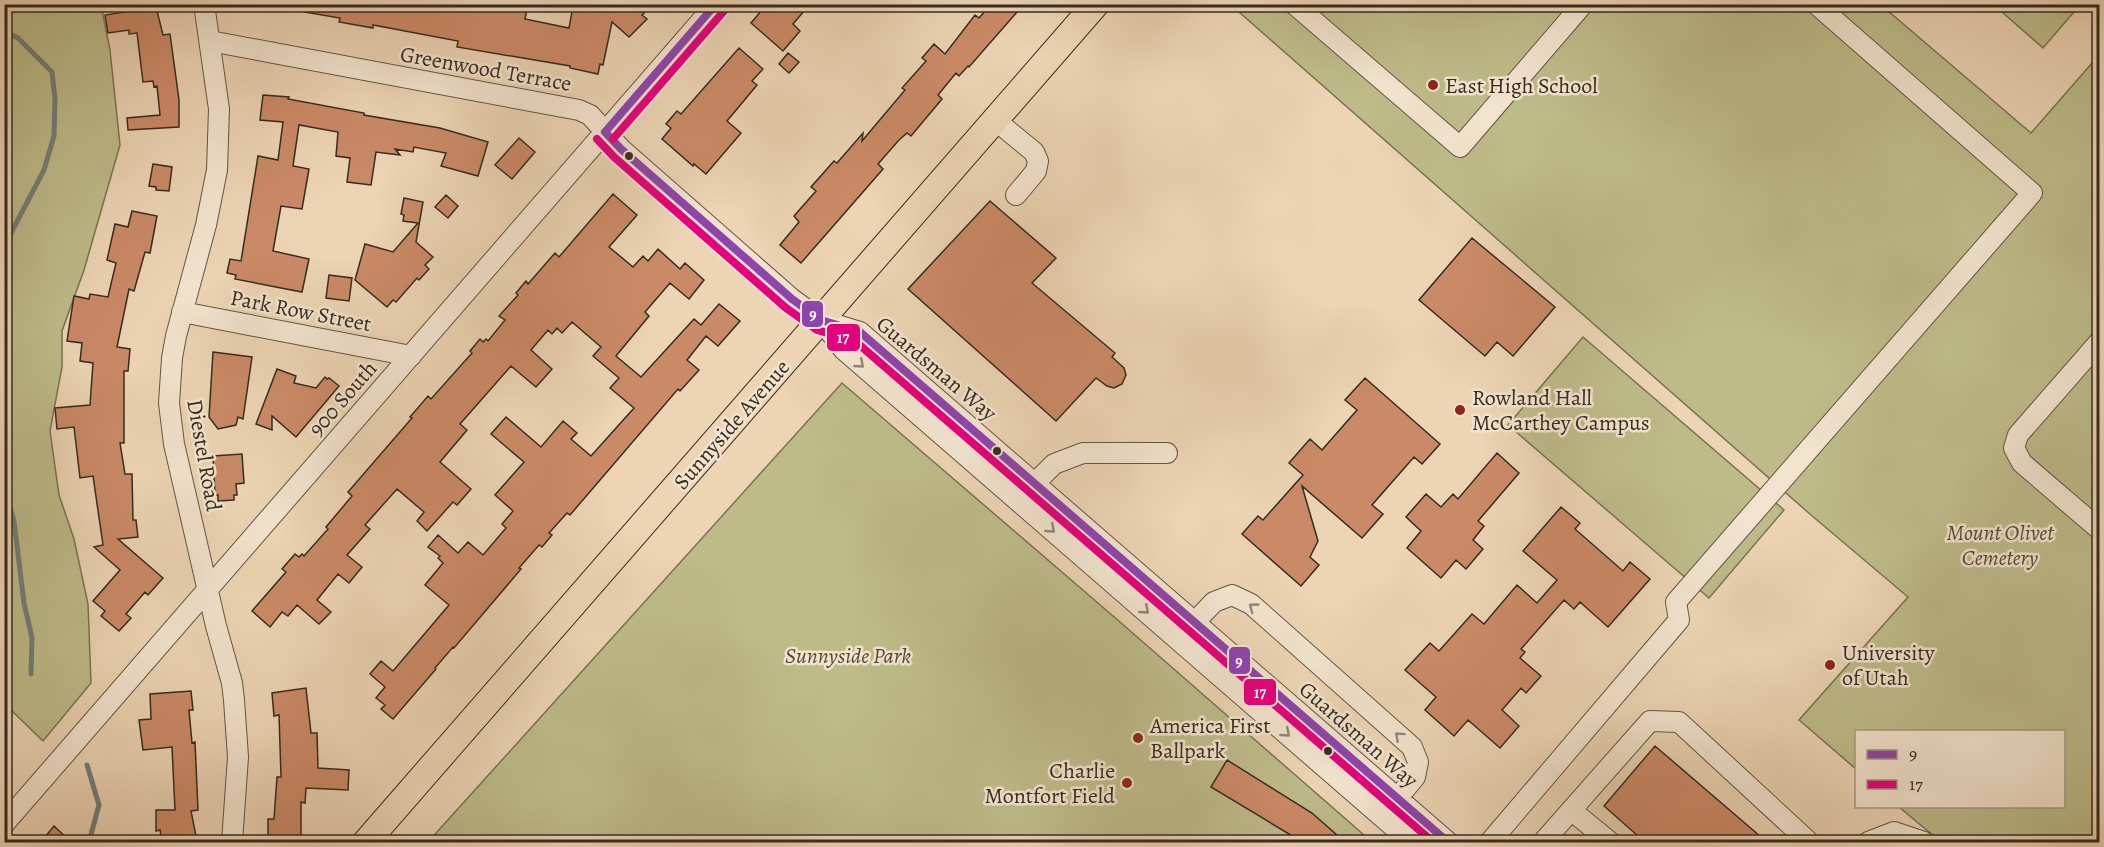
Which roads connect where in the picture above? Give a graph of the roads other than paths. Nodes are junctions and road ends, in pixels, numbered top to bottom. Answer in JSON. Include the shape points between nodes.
{"nodes":[{"id":1,"x":204,"y":4,"type":"edge"},
{"id":2,"x":1096,"y":4,"type":"edge"},
{"id":3,"x":1294,"y":4,"type":"edge"},
{"id":4,"x":1583,"y":4,"type":"edge"},
{"id":5,"x":1816,"y":4,"type":"edge"},
{"id":6,"x":707,"y":7,"type":"edge"},
{"id":7,"x":210,"y":40,"type":"junction"},
{"id":8,"x":995,"y":120,"type":"junction"},
{"id":9,"x":604,"y":132,"type":"junction"},
{"id":10,"x":1016,"y":195,"type":"dead end"},
{"id":11,"x":182,"y":312,"type":"junction"},
{"id":12,"x":821,"y":320,"type":"junction"},
{"id":13,"x":2100,"y":341,"type":"edge"},
{"id":14,"x":411,"y":356,"type":"junction"},
{"id":15,"x":1167,"y":453,"type":"dead end"},
{"id":16,"x":1035,"y":483,"type":"junction"},
{"id":17,"x":2100,"y":530,"type":"edge"},
{"id":18,"x":208,"y":590,"type":"junction"},
{"id":19,"x":1193,"y":621,"type":"junction"},
{"id":20,"x":1179,"y":640,"type":"junction"},
{"id":21,"x":1397,"y":798,"type":"junction"},
{"id":22,"x":1571,"y":810,"type":"junction"},
{"id":23,"x":1381,"y":816,"type":"junction"},
{"id":24,"x":4,"y":824,"type":"edge"},
{"id":25,"x":1553,"y":839,"type":"edge"},
{"id":26,"x":232,"y":843,"type":"edge"},
{"id":27,"x":366,"y":843,"type":"edge"},
{"id":28,"x":1411,"y":843,"type":"edge"},
{"id":29,"x":1448,"y":843,"type":"edge"},
{"id":30,"x":1490,"y":843,"type":"edge"},
{"id":31,"x":1610,"y":843,"type":"edge"},
{"id":32,"x":1809,"y":843,"type":"edge"},
{"id":33,"x":1868,"y":843,"type":"edge"},
{"id":34,"x":1924,"y":843,"type":"edge"}],
"edges":[{"from":1,"to":7,"type":"street","name":"Diestel Road"},
{"from":2,"to":8,"type":"main road","name":"Sunnyside Avenue"},
{"from":3,"to":4,"type":"street","via":[[1460,147]]},
{"from":5,"to":30,"type":"street","via":[[2032,193],[1676,602],[1679,620]]},
{"from":6,"to":9,"type":"street","name":"900 South"},
{"from":7,"to":9,"type":"street","name":"Greenwood Terrace","via":[[579,110],[590,115]]},
{"from":7,"to":11,"type":"street","name":"Diestel Road","via":[[219,109],[217,170]]},
{"from":8,"to":10,"type":"street","via":[[1034,152],[1038,160],[1036,171]]},
{"from":8,"to":12,"type":"main road","name":"Sunnyside Avenue"},
{"from":9,"to":12,"type":"street","name":"Greenwood Terrace"},
{"from":9,"to":14,"type":"street","name":"900 South"},
{"from":11,"to":14,"type":"street","name":"Park Row Street"},
{"from":11,"to":18,"type":"street","name":"Diestel Road","via":[[170,380],[171,423]]},
{"from":12,"to":16,"type":"street","name":"Guardsman Way","via":[[860,332]]},
{"from":12,"to":20,"type":"street","name":"Guardsman Way","one_way":true,"via":[[844,350]]},
{"from":12,"to":27,"type":"main road","name":"Sunnyside Avenue"},
{"from":13,"to":17,"type":"street","via":[[2018,435],[2014,448],[2022,463]]},
{"from":14,"to":18,"type":"street","name":"900 South"},
{"from":15,"to":16,"type":"street","via":[[1083,453],[1054,464]]},
{"from":16,"to":19,"type":"street","name":"Guardsman Way"},
{"from":18,"to":24,"type":"street","name":"900 South"},
{"from":18,"to":26,"type":"street","name":"Diestel Road","via":[[232,683],[237,728]]},
{"from":19,"to":20,"type":"street"},
{"from":19,"to":21,"type":"street","name":"Guardsman Way"},
{"from":21,"to":19,"type":"street","one_way":true,"via":[[1415,777],[1418,762],[1412,747],[1251,604],[1232,595],[1214,602]]},
{"from":20,"to":23,"type":"street","name":"Guardsman Way","one_way":true},
{"from":21,"to":23,"type":"street"},
{"from":21,"to":29,"type":"street","name":"Guardsman Way"},
{"from":22,"to":25,"type":"street"},
{"from":22,"to":31,"type":"street"},
{"from":22,"to":32,"type":"street","via":[[1650,721],[1679,722]]},
{"from":23,"to":28,"type":"street","name":"Guardsman Way"},
{"from":33,"to":34,"type":"street","via":[[1894,832]]}]}
